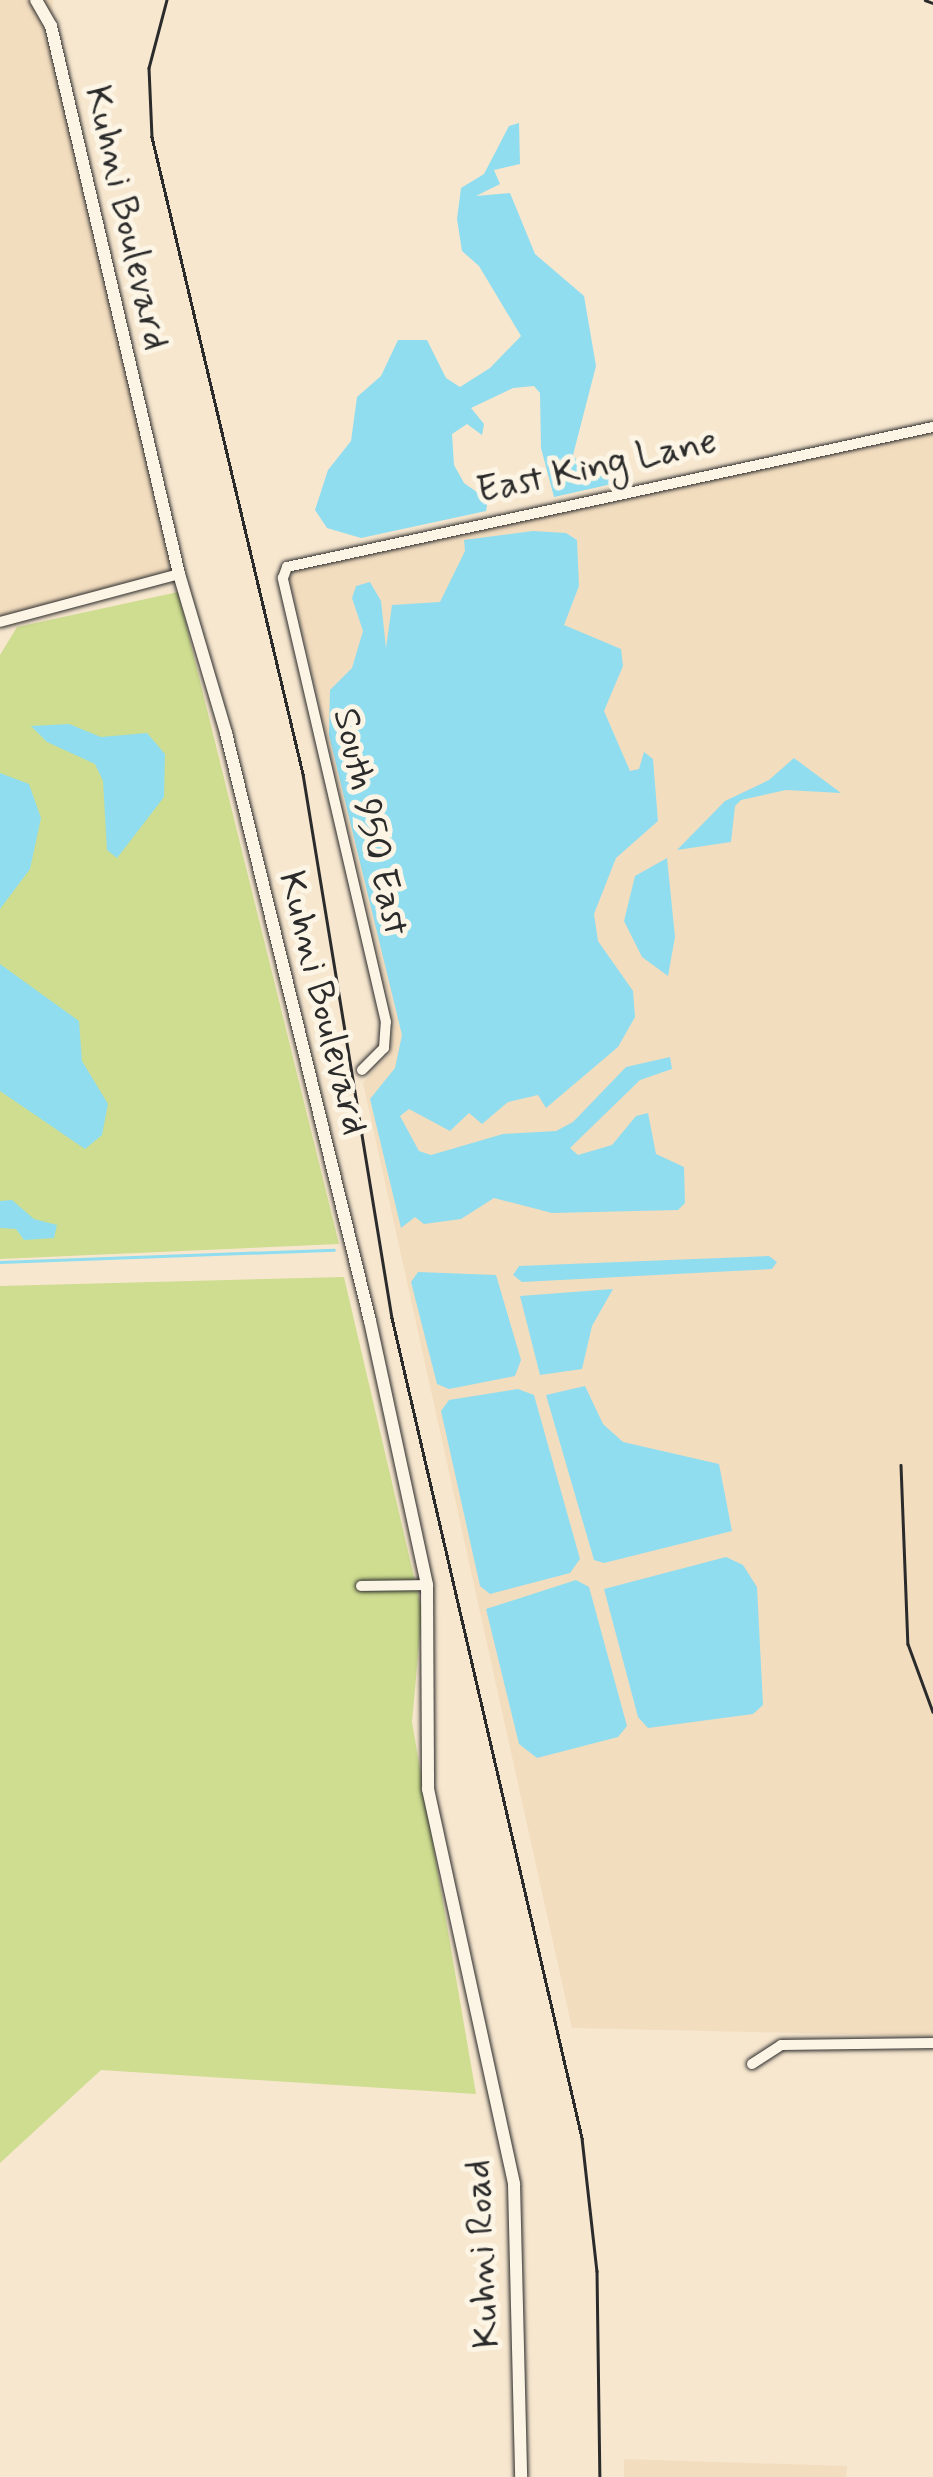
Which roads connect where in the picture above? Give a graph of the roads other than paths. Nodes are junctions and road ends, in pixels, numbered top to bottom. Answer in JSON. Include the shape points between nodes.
{"nodes":[{"id":1,"x":36,"y":0,"type":"edge"},
{"id":2,"x":933,"y":427,"type":"edge"},
{"id":3,"x":179,"y":574,"type":"junction"},
{"id":4,"x":283,"y":578,"type":"joint"},
{"id":5,"x":0,"y":622,"type":"edge"},
{"id":6,"x":362,"y":1070,"type":"dead end"},
{"id":7,"x":427,"y":1585,"type":"junction"},
{"id":8,"x":360,"y":1586,"type":"dead end"},
{"id":9,"x":485,"y":2030,"type":"joint"},
{"id":10,"x":933,"y":2042,"type":"edge"},
{"id":11,"x":752,"y":2064,"type":"dead end"},
{"id":12,"x":520,"y":2477,"type":"edge"}],
"edges":[{"from":1,"to":3,"type":"street","name":"Kuhni Boulevard","via":[[51,26]]},
{"from":2,"to":4,"type":"street","name":"East King Lane","via":[[294,562]]},
{"from":3,"to":5,"type":"street"},
{"from":3,"to":7,"type":"street","name":"Kuhni Boulevard","via":[[226,733],[370,1320]]},
{"from":4,"to":6,"type":"street","name":"South 950 East","via":[[386,1022],[384,1048]]},
{"from":7,"to":8,"type":"street"},
{"from":7,"to":9,"type":"street","name":"Kuhni Boulevard","via":[[428,1789]]},
{"from":9,"to":12,"type":"street","name":"Kuhni Road","via":[[514,2184]]},
{"from":10,"to":11,"type":"street","via":[[781,2045]]}]}
